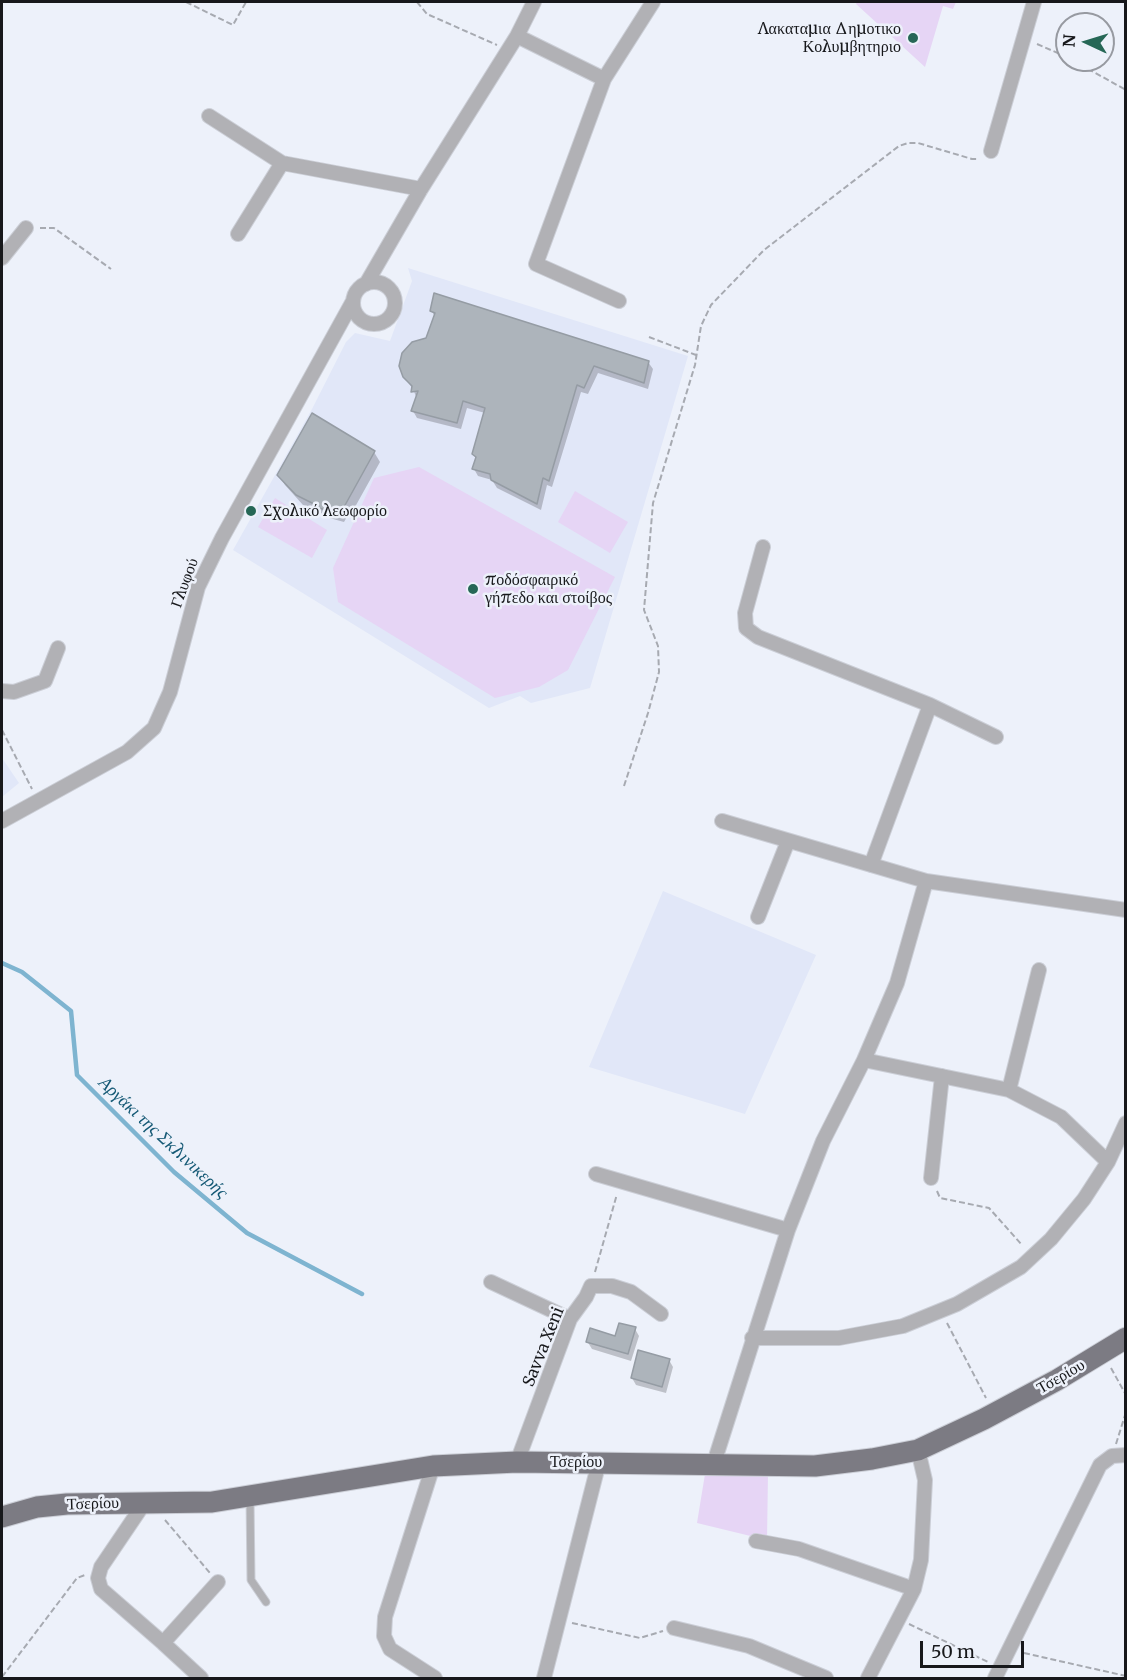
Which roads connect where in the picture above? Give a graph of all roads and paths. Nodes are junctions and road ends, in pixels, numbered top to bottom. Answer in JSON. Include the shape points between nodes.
{"nodes":[{"id":1,"x":186,"y":2,"type":"edge"},
{"id":2,"x":246,"y":2,"type":"edge"},
{"id":3,"x":417,"y":2,"type":"edge"},
{"id":4,"x":534,"y":2,"type":"edge"},
{"id":5,"x":653,"y":2,"type":"edge"},
{"id":6,"x":1034,"y":2,"type":"edge"},
{"id":7,"x":517,"y":36,"type":"junction"},
{"id":8,"x":1023,"y":39,"type":"junction"},
{"id":9,"x":508,"y":50,"type":"junction"},
{"id":10,"x":1055,"y":52,"type":"edge"},
{"id":11,"x":1093,"y":72,"type":"edge"},
{"id":12,"x":604,"y":79,"type":"junction"},
{"id":13,"x":1125,"y":90,"type":"edge"},
{"id":14,"x":208,"y":116,"type":"dead end"},
{"id":15,"x":991,"y":151,"type":"joint"},
{"id":16,"x":282,"y":163,"type":"junction"},
{"id":17,"x":421,"y":189,"type":"junction"},
{"id":18,"x":26,"y":228,"type":"joint"},
{"id":19,"x":238,"y":234,"type":"dead end"},
{"id":20,"x":2,"y":258,"type":"edge"},
{"id":21,"x":111,"y":269,"type":"dead end"},
{"id":22,"x":366,"y":284,"type":"junction"},
{"id":23,"x":353,"y":301,"type":"junction"},
{"id":24,"x":619,"y":301,"type":"dead end"},
{"id":25,"x":649,"y":338,"type":"dead end"},
{"id":26,"x":696,"y":355,"type":"junction"},
{"id":27,"x":763,"y":548,"type":"dead end"},
{"id":28,"x":58,"y":648,"type":"dead end"},
{"id":29,"x":2,"y":691,"type":"edge"},
{"id":30,"x":930,"y":705,"type":"junction"},
{"id":31,"x":2,"y":730,"type":"edge"},
{"id":32,"x":996,"y":737,"type":"dead end"},
{"id":33,"x":624,"y":786,"type":"dead end"},
{"id":34,"x":38,"y":800,"type":"junction"},
{"id":35,"x":2,"y":821,"type":"edge"},
{"id":36,"x":722,"y":821,"type":"dead end"},
{"id":37,"x":788,"y":841,"type":"junction"},
{"id":38,"x":871,"y":865,"type":"junction"},
{"id":39,"x":926,"y":881,"type":"junction"},
{"id":40,"x":1125,"y":910,"type":"edge"},
{"id":41,"x":758,"y":917,"type":"dead end"},
{"id":42,"x":1039,"y":970,"type":"dead end"},
{"id":43,"x":864,"y":1060,"type":"junction"},
{"id":44,"x":942,"y":1076,"type":"junction"},
{"id":45,"x":1009,"y":1090,"type":"junction"},
{"id":46,"x":1125,"y":1123,"type":"edge"},
{"id":47,"x":1108,"y":1162,"type":"junction"},
{"id":48,"x":596,"y":1174,"type":"dead end"},
{"id":49,"x":931,"y":1178,"type":"joint"},
{"id":50,"x":621,"y":1181,"type":"junction"},
{"id":51,"x":788,"y":1230,"type":"junction"},
{"id":52,"x":1032,"y":1257,"type":"junction"},
{"id":53,"x":490,"y":1282,"type":"dead end"},
{"id":54,"x":591,"y":1286,"type":"junction"},
{"id":55,"x":940,"y":1310,"type":"junction"},
{"id":56,"x":661,"y":1314,"type":"dead end"},
{"id":57,"x":570,"y":1319,"type":"junction"},
{"id":58,"x":752,"y":1338,"type":"junction"},
{"id":59,"x":1125,"y":1338,"type":"edge"},
{"id":60,"x":1102,"y":1353,"type":"junction"},
{"id":61,"x":1125,"y":1395,"type":"edge"},
{"id":62,"x":1125,"y":1412,"type":"edge"},
{"id":63,"x":994,"y":1414,"type":"junction"},
{"id":64,"x":918,"y":1450,"type":"junction"},
{"id":65,"x":1119,"y":1455,"type":"edge"},
{"id":66,"x":517,"y":1462,"type":"junction"},
{"id":67,"x":599,"y":1462,"type":"junction"},
{"id":68,"x":434,"y":1466,"type":"junction"},
{"id":69,"x":713,"y":1466,"type":"junction"},
{"id":70,"x":250,"y":1496,"type":"junction"},
{"id":71,"x":147,"y":1502,"type":"junction"},
{"id":72,"x":2,"y":1517,"type":"edge"},
{"id":73,"x":756,"y":1541,"type":"dead end"},
{"id":74,"x":101,"y":1567,"type":"junction"},
{"id":75,"x":218,"y":1582,"type":"joint"},
{"id":76,"x":914,"y":1589,"type":"junction"},
{"id":77,"x":266,"y":1602,"type":"dead end"},
{"id":78,"x":899,"y":1619,"type":"junction"},
{"id":79,"x":559,"y":1620,"type":"junction"},
{"id":80,"x":674,"y":1628,"type":"joint"},
{"id":81,"x":164,"y":1643,"type":"junction"},
{"id":82,"x":1009,"y":1650,"type":"junction"},
{"id":83,"x":998,"y":1673,"type":"edge"},
{"id":84,"x":1125,"y":1676,"type":"edge"},
{"id":85,"x":2,"y":1677,"type":"edge"},
{"id":86,"x":201,"y":1678,"type":"edge"},
{"id":87,"x":435,"y":1678,"type":"edge"},
{"id":88,"x":544,"y":1678,"type":"edge"},
{"id":89,"x":826,"y":1678,"type":"edge"},
{"id":90,"x":868,"y":1678,"type":"edge"}],
"edges":[{"from":1,"to":2,"type":"path","via":[[233,25]]},
{"from":3,"to":9,"type":"path","via":[[427,14]]},
{"from":4,"to":7,"type":"street"},
{"from":5,"to":12,"type":"street"},
{"from":6,"to":8,"type":"street"},
{"from":7,"to":9,"type":"street"},
{"from":7,"to":12,"type":"street"},
{"from":8,"to":10,"type":"path"},
{"from":8,"to":15,"type":"street"},
{"from":9,"to":17,"type":"street"},
{"from":11,"to":13,"type":"path"},
{"from":12,"to":24,"type":"street","via":[[536,264]]},
{"from":14,"to":16,"type":"street"},
{"from":15,"to":26,"type":"path","via":[[972,159],[918,143],[899,146],[764,250],[711,305],[701,326]]},
{"from":16,"to":17,"type":"street"},
{"from":16,"to":19,"type":"street"},
{"from":17,"to":22,"type":"street"},
{"from":18,"to":20,"type":"street"},
{"from":18,"to":21,"type":"path","via":[[54,228]]},
{"from":22,"to":23,"type":"street"},
{"from":22,"to":23,"type":"street","via":[[377,282],[387,286],[394,295],[391,316],[372,325],[355,312]]},
{"from":23,"to":34,"type":"street","name":"Γλυφού","via":[[198,587],[170,692],[154,728],[127,752]]},
{"from":25,"to":26,"type":"path"},
{"from":26,"to":33,"type":"path","via":[[653,503],[644,610],[658,646],[659,672]]},
{"from":27,"to":30,"type":"street","via":[[745,613],[746,628],[758,637]]},
{"from":28,"to":29,"type":"street","via":[[45,681],[14,692]]},
{"from":30,"to":32,"type":"street"},
{"from":30,"to":38,"type":"street"},
{"from":31,"to":34,"type":"path"},
{"from":34,"to":35,"type":"street","name":"Γλυφού"},
{"from":36,"to":37,"type":"street"},
{"from":37,"to":38,"type":"street"},
{"from":37,"to":41,"type":"street"},
{"from":38,"to":39,"type":"street"},
{"from":39,"to":40,"type":"street"},
{"from":39,"to":43,"type":"street","via":[[897,983]]},
{"from":42,"to":45,"type":"street"},
{"from":43,"to":44,"type":"street"},
{"from":43,"to":51,"type":"street","via":[[823,1141]]},
{"from":44,"to":45,"type":"street"},
{"from":44,"to":49,"type":"street"},
{"from":45,"to":47,"type":"street","via":[[1061,1118]]},
{"from":46,"to":47,"type":"street"},
{"from":47,"to":52,"type":"street","via":[[1084,1199]]},
{"from":48,"to":50,"type":"street"},
{"from":49,"to":52,"type":"path","via":[[940,1198],[989,1208]]},
{"from":50,"to":51,"type":"street"},
{"from":50,"to":54,"type":"path"},
{"from":51,"to":58,"type":"street"},
{"from":52,"to":55,"type":"street","via":[[957,1304]]},
{"from":53,"to":57,"type":"street"},
{"from":54,"to":56,"type":"street","via":[[612,1286],[632,1292]]},
{"from":54,"to":57,"type":"street","name":"Savva Xeni"},
{"from":55,"to":58,"type":"street","via":[[903,1326],[839,1338]]},
{"from":55,"to":63,"type":"path"},
{"from":57,"to":66,"type":"street","name":"Savva Xeni"},
{"from":58,"to":69,"type":"street"},
{"from":59,"to":60,"type":"main road","name":"Τσερίου"},
{"from":60,"to":61,"type":"path"},
{"from":60,"to":63,"type":"main road","name":"Τσερίου"},
{"from":62,"to":65,"type":"path"},
{"from":63,"to":64,"type":"main road","name":"Τσερίου"},
{"from":64,"to":69,"type":"main road","name":"Τσερίου","via":[[815,1466]]},
{"from":64,"to":76,"type":"street","via":[[925,1480],[921,1560]]},
{"from":65,"to":82,"type":"street","via":[[1100,1465]]},
{"from":66,"to":67,"type":"main road","name":"Τσερίου"},
{"from":66,"to":68,"type":"main road","name":"Τσερίου"},
{"from":67,"to":69,"type":"main road","name":"Τσερίου"},
{"from":67,"to":79,"type":"street"},
{"from":68,"to":70,"type":"main road","name":"Τσερίου"},
{"from":68,"to":87,"type":"street","via":[[385,1617],[384,1636],[390,1649]]},
{"from":70,"to":71,"type":"main road","name":"Τσερίου","via":[[212,1502]]},
{"from":70,"to":77,"type":"lane","via":[[252,1580]]},
{"from":71,"to":72,"type":"main road","name":"Τσερίου","via":[[37,1507]]},
{"from":71,"to":74,"type":"street"},
{"from":71,"to":75,"type":"path"},
{"from":73,"to":76,"type":"street","via":[[799,1549]]},
{"from":74,"to":81,"type":"street","via":[[101,1589]]},
{"from":74,"to":85,"type":"path","via":[[77,1578]]},
{"from":75,"to":81,"type":"street"},
{"from":76,"to":78,"type":"street"},
{"from":78,"to":83,"type":"path"},
{"from":78,"to":90,"type":"street"},
{"from":79,"to":80,"type":"path","via":[[640,1638]]},
{"from":79,"to":88,"type":"street"},
{"from":80,"to":89,"type":"street","via":[[749,1646]]},
{"from":81,"to":86,"type":"street"},
{"from":82,"to":83,"type":"street"},
{"from":82,"to":84,"type":"path"}]}
